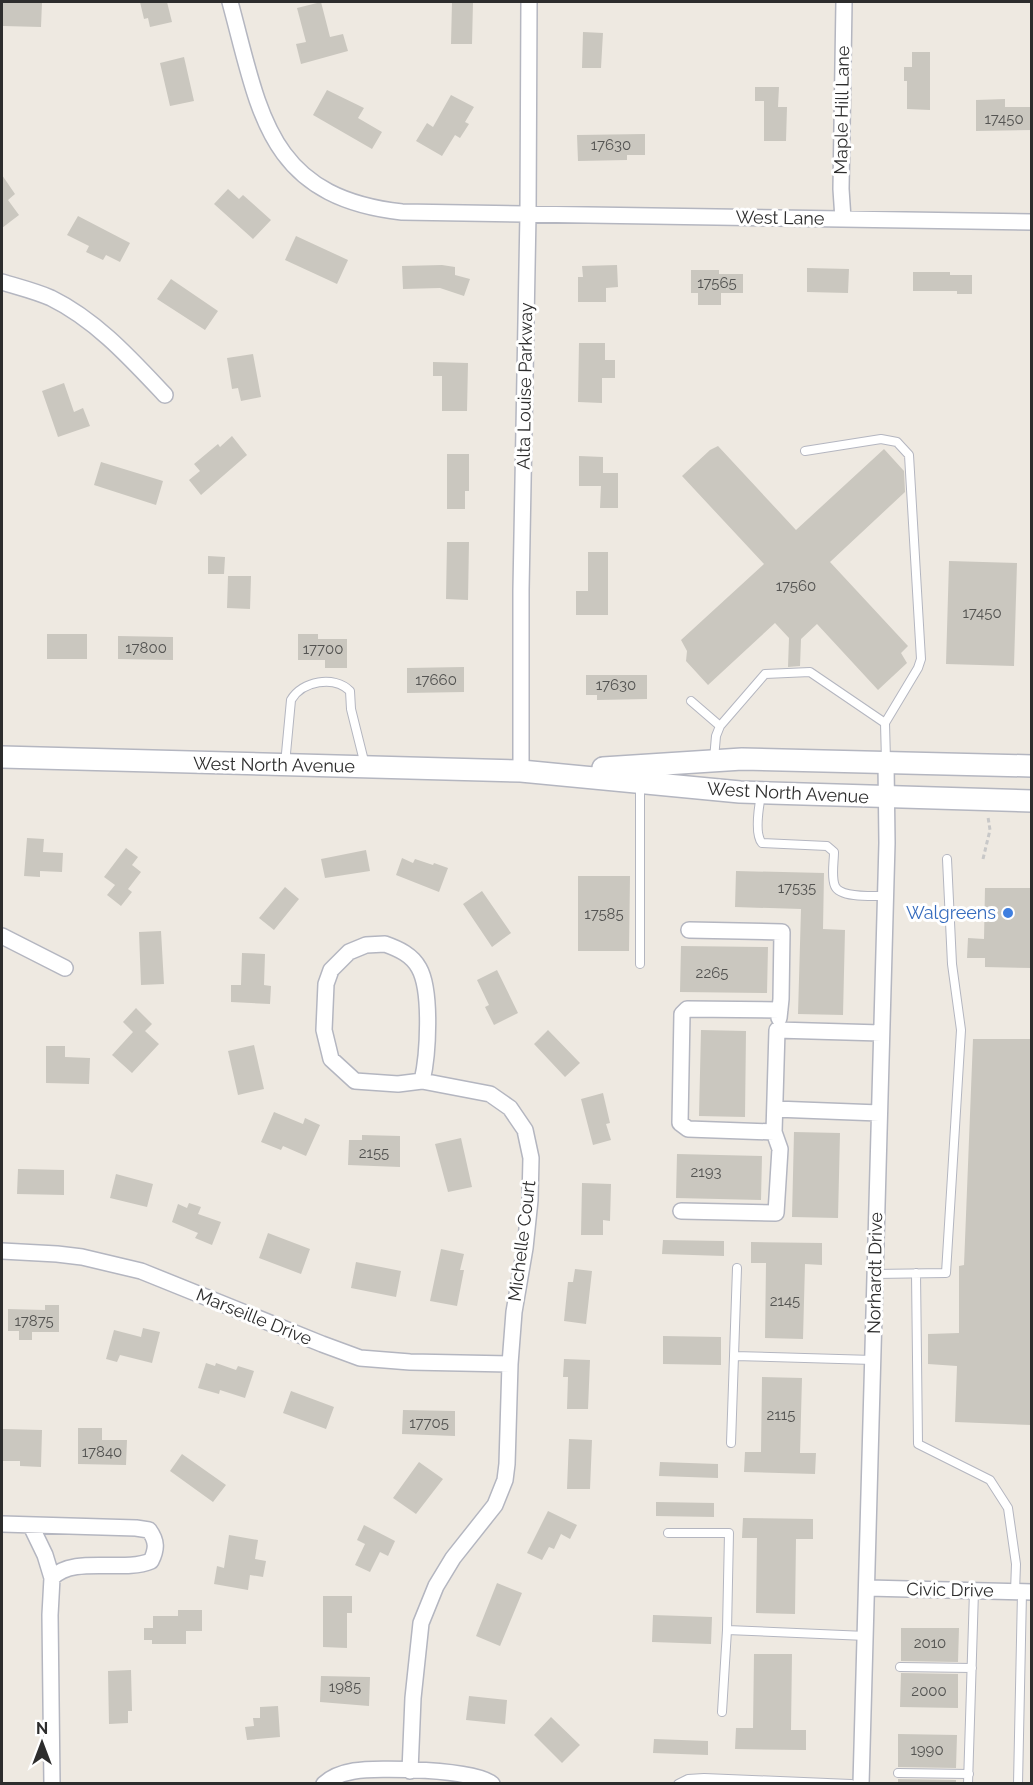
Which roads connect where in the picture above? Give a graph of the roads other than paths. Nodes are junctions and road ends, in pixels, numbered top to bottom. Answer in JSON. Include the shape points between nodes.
{"nodes":[{"id":1,"x":230,"y":2,"type":"edge"},
{"id":2,"x":529,"y":2,"type":"edge"},
{"id":3,"x":844,"y":2,"type":"edge"},
{"id":4,"x":528,"y":214,"type":"junction"},
{"id":5,"x":843,"y":219,"type":"junction"},
{"id":6,"x":1032,"y":222,"type":"edge"},
{"id":7,"x":2,"y":282,"type":"edge"},
{"id":8,"x":165,"y":395,"type":"dead end"},
{"id":9,"x":805,"y":450,"type":"dead end"},
{"id":10,"x":691,"y":701,"type":"dead end"},
{"id":11,"x":885,"y":723,"type":"junction"},
{"id":12,"x":720,"y":726,"type":"junction"},
{"id":13,"x":2,"y":757,"type":"edge"},
{"id":14,"x":714,"y":761,"type":"junction"},
{"id":15,"x":886,"y":763,"type":"junction"},
{"id":16,"x":285,"y":765,"type":"junction"},
{"id":17,"x":1032,"y":766,"type":"edge"},
{"id":18,"x":365,"y":767,"type":"junction"},
{"id":19,"x":521,"y":771,"type":"junction"},
{"id":20,"x":640,"y":774,"type":"junction"},
{"id":21,"x":761,"y":793,"type":"junction"},
{"id":22,"x":887,"y":798,"type":"junction"},
{"id":23,"x":1032,"y":801,"type":"edge"},
{"id":24,"x":947,"y":859,"type":"dead end"},
{"id":25,"x":885,"y":896,"type":"junction"},
{"id":26,"x":689,"y":930,"type":"dead end"},
{"id":27,"x":2,"y":936,"type":"edge"},
{"id":28,"x":640,"y":964,"type":"dead end"},
{"id":29,"x":64,"y":968,"type":"dead end"},
{"id":30,"x":780,"y":1011,"type":"junction"},
{"id":31,"x":777,"y":1030,"type":"junction"},
{"id":32,"x":881,"y":1033,"type":"junction"},
{"id":33,"x":422,"y":1081,"type":"junction"},
{"id":34,"x":775,"y":1109,"type":"junction"},
{"id":35,"x":879,"y":1113,"type":"junction"},
{"id":36,"x":774,"y":1131,"type":"junction"},
{"id":37,"x":681,"y":1211,"type":"dead end"},
{"id":38,"x":2,"y":1251,"type":"edge"},
{"id":39,"x":737,"y":1268,"type":"dead end"},
{"id":40,"x":916,"y":1273,"type":"junction"},
{"id":41,"x":874,"y":1274,"type":"junction"},
{"id":42,"x":734,"y":1356,"type":"junction"},
{"id":43,"x":873,"y":1360,"type":"junction"},
{"id":44,"x":510,"y":1364,"type":"junction"},
{"id":45,"x":731,"y":1443,"type":"dead end"},
{"id":46,"x":2,"y":1524,"type":"edge"},
{"id":47,"x":31,"y":1526,"type":"junction"},
{"id":48,"x":668,"y":1533,"type":"dead end"},
{"id":49,"x":52,"y":1578,"type":"junction"},
{"id":50,"x":868,"y":1588,"type":"junction"},
{"id":51,"x":974,"y":1591,"type":"junction"},
{"id":52,"x":1023,"y":1592,"type":"edge"},
{"id":53,"x":727,"y":1630,"type":"junction"},
{"id":54,"x":866,"y":1636,"type":"junction"},
{"id":55,"x":900,"y":1667,"type":"dead end"},
{"id":56,"x":972,"y":1668,"type":"junction"},
{"id":57,"x":722,"y":1712,"type":"dead end"},
{"id":58,"x":410,"y":1771,"type":"junction"},
{"id":59,"x":898,"y":1773,"type":"dead end"},
{"id":60,"x":969,"y":1774,"type":"junction"},
{"id":61,"x":51,"y":1784,"type":"edge"},
{"id":62,"x":324,"y":1784,"type":"edge"},
{"id":63,"x":492,"y":1784,"type":"edge"},
{"id":64,"x":678,"y":1784,"type":"edge"},
{"id":65,"x":851,"y":1784,"type":"edge"},
{"id":66,"x":861,"y":1784,"type":"edge"},
{"id":67,"x":968,"y":1784,"type":"edge"},
{"id":68,"x":1018,"y":1784,"type":"edge"}],
"edges":[{"from":1,"to":4,"type":"street","name":"West Lane","via":[[264,120],[280,150],[318,186],[349,202],[385,210]]},
{"from":2,"to":4,"type":"street","name":"Alta Louise Parkway"},
{"from":3,"to":5,"type":"street","name":"Maple Hill Lane"},
{"from":4,"to":5,"type":"street","name":"West Lane"},
{"from":4,"to":19,"type":"street","name":"Alta Louise Parkway"},
{"from":5,"to":6,"type":"street","name":"West Lane"},
{"from":7,"to":8,"type":"street","via":[[51,298],[90,323],[116,343]]},
{"from":9,"to":11,"type":"lane","via":[[881,439],[897,442],[909,455],[921,658]]},
{"from":10,"to":12,"type":"lane"},
{"from":11,"to":12,"type":"lane","via":[[810,672],[765,674]]},
{"from":11,"to":15,"type":"lane"},
{"from":12,"to":14,"type":"lane"},
{"from":13,"to":16,"type":"main road","name":"West North Avenue"},
{"from":14,"to":15,"type":"main road","name":"West North Avenue"},
{"from":14,"to":20,"type":"main road","name":"West North Avenue"},
{"from":15,"to":17,"type":"main road","name":"West North Avenue"},
{"from":15,"to":22,"type":"street","name":"Norhardt Drive"},
{"from":16,"to":18,"type":"main road","name":"West North Avenue"},
{"from":16,"to":18,"type":"lane","via":[[291,700],[309,684],[331,683],[350,691]]},
{"from":18,"to":19,"type":"main road","name":"West North Avenue"},
{"from":19,"to":20,"type":"main road","name":"West North Avenue"},
{"from":20,"to":21,"type":"main road","name":"West North Avenue"},
{"from":20,"to":28,"type":"lane"},
{"from":21,"to":22,"type":"main road","name":"West North Avenue"},
{"from":21,"to":25,"type":"lane","via":[[758,833],[762,843],[827,846],[834,852],[837,890],[843,894]]},
{"from":22,"to":23,"type":"main road","name":"West North Avenue"},
{"from":22,"to":25,"type":"street","name":"Norhardt Drive"},
{"from":24,"to":40,"type":"lane","via":[[952,964],[961,1030],[946,1273]]},
{"from":25,"to":32,"type":"street","name":"Norhardt Drive"},
{"from":26,"to":30,"type":"street","via":[[782,932]]},
{"from":27,"to":29,"type":"street"},
{"from":30,"to":31,"type":"street"},
{"from":30,"to":36,"type":"street","via":[[687,1008],[682,1014],[680,1123],[688,1129]]},
{"from":31,"to":32,"type":"street"},
{"from":31,"to":34,"type":"street"},
{"from":32,"to":35,"type":"street","name":"Norhardt Drive"},
{"from":33,"to":33,"type":"street","name":"Michelle Court","via":[[427,1062],[427,1010],[419,967],[402,950],[385,944],[366,945],[349,952],[331,970],[326,984],[324,1030],[331,1059],[355,1081]]},
{"from":33,"to":44,"type":"street","name":"Michelle Court","via":[[490,1094],[510,1108],[525,1130],[531,1158],[530,1200]]},
{"from":34,"to":35,"type":"street"},
{"from":34,"to":36,"type":"street"},
{"from":35,"to":41,"type":"street","name":"Norhardt Drive"},
{"from":36,"to":37,"type":"street","via":[[780,1149],[776,1213]]},
{"from":38,"to":44,"type":"street","name":"Marseille Drive","via":[[82,1257],[141,1270],[360,1358]]},
{"from":39,"to":42,"type":"lane"},
{"from":40,"to":41,"type":"lane"},
{"from":40,"to":52,"type":"lane","via":[[918,1444],[990,1480],[1008,1508]]},
{"from":41,"to":43,"type":"street","name":"Norhardt Drive"},
{"from":42,"to":43,"type":"lane"},
{"from":42,"to":45,"type":"lane"},
{"from":43,"to":50,"type":"street","name":"Norhardt Drive"},
{"from":44,"to":58,"type":"street","name":"Michelle Court","via":[[505,1480],[495,1505],[436,1586],[422,1623]]},
{"from":46,"to":47,"type":"street"},
{"from":47,"to":49,"type":"street"},
{"from":47,"to":49,"type":"street","via":[[136,1528],[148,1530],[154,1538],[156,1551],[152,1561],[140,1566],[70,1568],[57,1571]]},
{"from":48,"to":53,"type":"lane","via":[[729,1533]]},
{"from":49,"to":61,"type":"street"},
{"from":50,"to":51,"type":"street","name":"Civic Drive"},
{"from":50,"to":54,"type":"street","name":"Norhardt Drive"},
{"from":51,"to":52,"type":"street","name":"Civic Drive"},
{"from":51,"to":56,"type":"lane"},
{"from":52,"to":68,"type":"lane"},
{"from":53,"to":54,"type":"lane"},
{"from":53,"to":57,"type":"lane"},
{"from":54,"to":66,"type":"street","name":"Norhardt Drive"},
{"from":55,"to":56,"type":"lane"},
{"from":56,"to":60,"type":"lane"},
{"from":58,"to":62,"type":"street","via":[[356,1771],[334,1776]]},
{"from":58,"to":63,"type":"street","via":[[473,1776]]},
{"from":59,"to":60,"type":"lane"},
{"from":60,"to":67,"type":"lane"},
{"from":64,"to":65,"type":"lane","via":[[704,1778]]}]}
